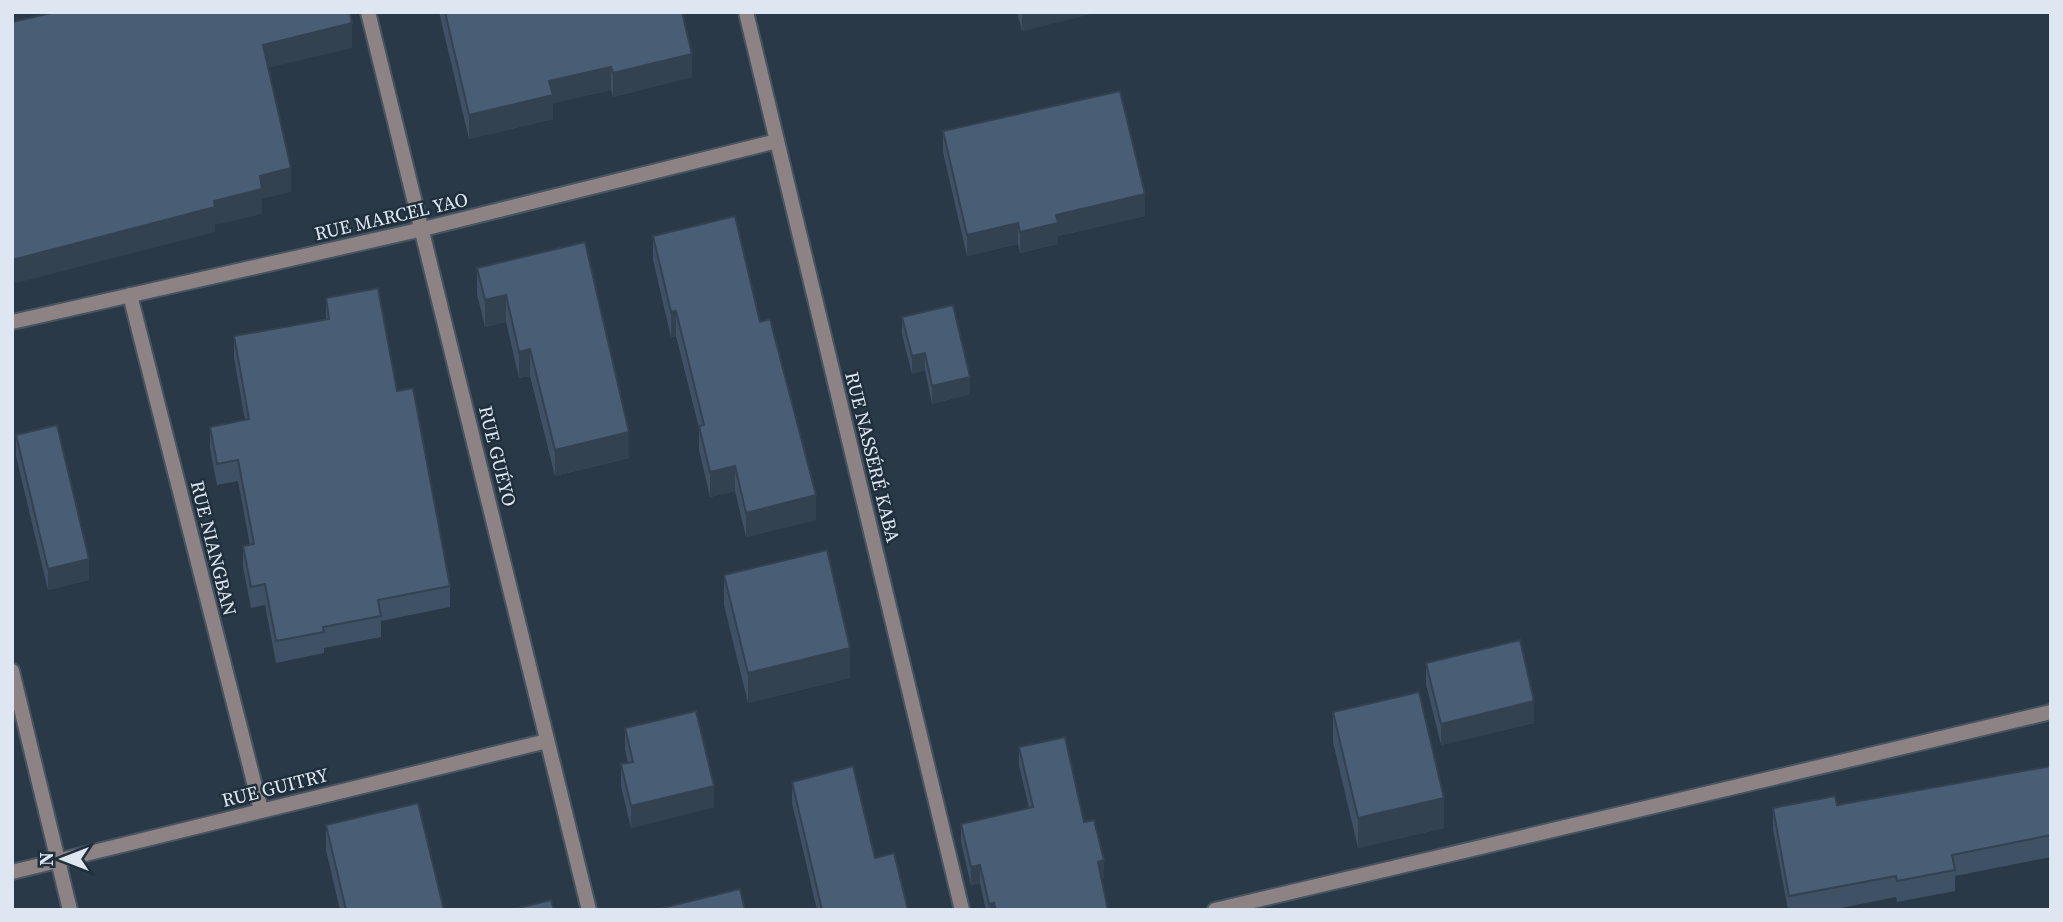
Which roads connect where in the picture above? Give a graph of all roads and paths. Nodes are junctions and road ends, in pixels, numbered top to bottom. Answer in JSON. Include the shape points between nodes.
{"nodes":[{"id":1,"x":368,"y":12,"type":"edge"},
{"id":2,"x":746,"y":12,"type":"edge"},
{"id":3,"x":777,"y":141,"type":"junction"},
{"id":4,"x":423,"y":229,"type":"junction"},
{"id":5,"x":130,"y":295,"type":"junction"},
{"id":6,"x":12,"y":322,"type":"edge"},
{"id":7,"x":12,"y":671,"type":"edge"},
{"id":8,"x":2051,"y":712,"type":"edge"},
{"id":9,"x":547,"y":741,"type":"junction"},
{"id":10,"x":261,"y":810,"type":"junction"},
{"id":11,"x":58,"y":860,"type":"junction"},
{"id":12,"x":12,"y":872,"type":"edge"},
{"id":13,"x":70,"y":910,"type":"edge"},
{"id":14,"x":589,"y":910,"type":"edge"},
{"id":15,"x":962,"y":910,"type":"edge"},
{"id":16,"x":1215,"y":910,"type":"edge"}],
"edges":[{"from":1,"to":4,"type":"street","name":"RUE GUÉYO"},
{"from":2,"to":3,"type":"street","name":"RUE NASSÉRÉ KABA"},
{"from":3,"to":4,"type":"street","name":"RUE MARCEL YAO"},
{"from":3,"to":15,"type":"street","name":"RUE NASSÉRÉ KABA"},
{"from":4,"to":5,"type":"street","name":"RUE MARCEL YAO"},
{"from":4,"to":9,"type":"street","name":"RUE GUÉYO"},
{"from":5,"to":6,"type":"street","name":"RUE MARCEL YAO"},
{"from":5,"to":10,"type":"street","name":"RUE NIANGBAN"},
{"from":7,"to":11,"type":"street"},
{"from":8,"to":16,"type":"street"},
{"from":9,"to":10,"type":"street","name":"RUE GUITRY"},
{"from":9,"to":14,"type":"street","name":"RUE GUÉYO"},
{"from":10,"to":11,"type":"street","name":"RUE GUITRY"},
{"from":11,"to":12,"type":"street","name":"RUE GUITRY"},
{"from":11,"to":13,"type":"street"}]}
